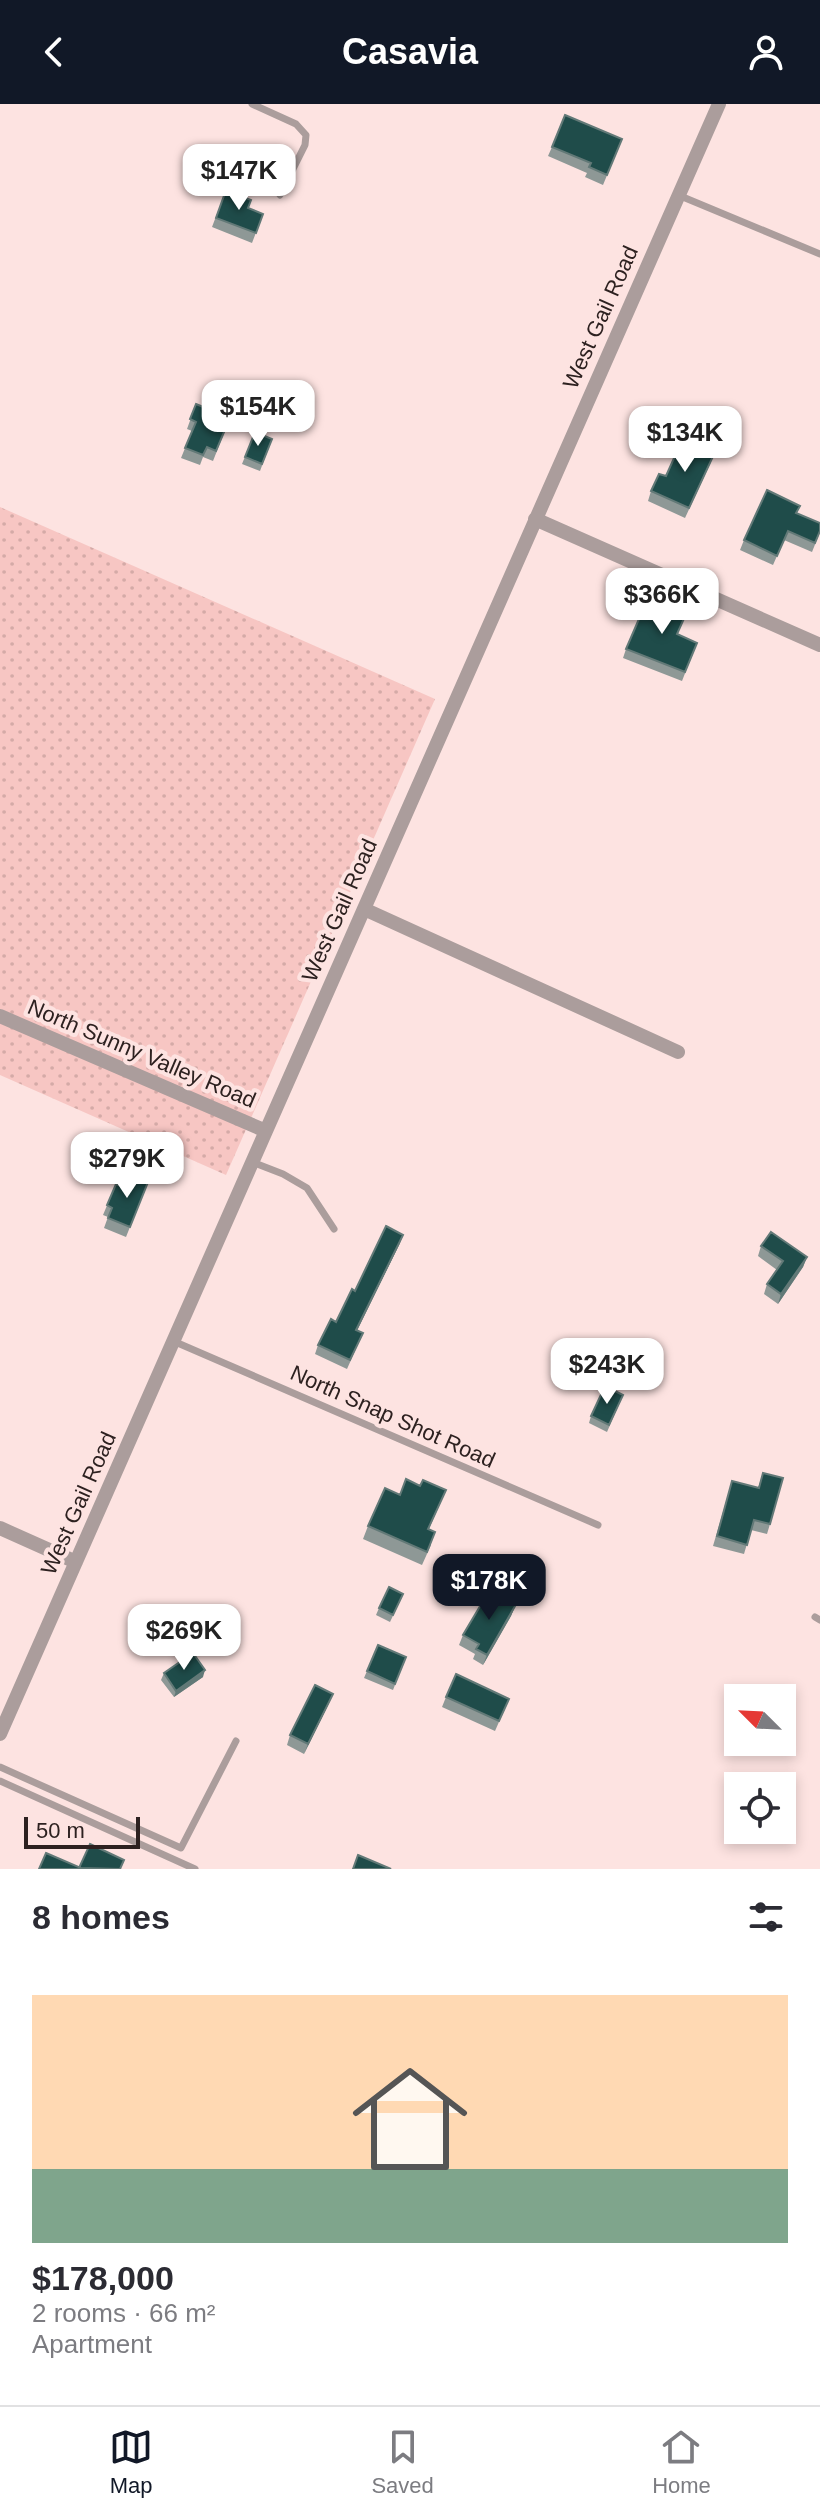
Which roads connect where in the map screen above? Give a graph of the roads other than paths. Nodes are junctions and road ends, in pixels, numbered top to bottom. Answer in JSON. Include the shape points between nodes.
{"nodes":[{"id":1,"x":252,"y":104,"type":"edge"},
{"id":2,"x":719,"y":104,"type":"edge"},
{"id":3,"x":280,"y":195,"type":"dead end"},
{"id":4,"x":678,"y":195,"type":"junction"},
{"id":5,"x":820,"y":254,"type":"edge"},
{"id":6,"x":535,"y":519,"type":"junction"},
{"id":7,"x":820,"y":645,"type":"edge"},
{"id":8,"x":364,"y":909,"type":"junction"},
{"id":9,"x":0,"y":1016,"type":"edge"},
{"id":10,"x":678,"y":1052,"type":"dead end"},
{"id":11,"x":266,"y":1131,"type":"junction"},
{"id":12,"x":252,"y":1162,"type":"junction"},
{"id":13,"x":334,"y":1229,"type":"dead end"},
{"id":14,"x":173,"y":1341,"type":"junction"},
{"id":15,"x":598,"y":1525,"type":"dead end"},
{"id":16,"x":0,"y":1528,"type":"edge"},
{"id":17,"x":76,"y":1562,"type":"junction"},
{"id":18,"x":0,"y":1734,"type":"edge"},
{"id":19,"x":236,"y":1741,"type":"dead end"},
{"id":20,"x":0,"y":1767,"type":"edge"},
{"id":21,"x":0,"y":1781,"type":"edge"},
{"id":22,"x":195,"y":1869,"type":"edge"}],
"edges":[{"from":1,"to":3,"type":"lane","via":[[296,124],[306,135]]},
{"from":2,"to":4,"type":"street","name":"West Gail Road"},
{"from":4,"to":5,"type":"lane"},
{"from":4,"to":6,"type":"street","name":"West Gail Road"},
{"from":6,"to":7,"type":"street"},
{"from":6,"to":8,"type":"street","name":"West Gail Road"},
{"from":8,"to":10,"type":"street"},
{"from":8,"to":11,"type":"street","name":"West Gail Road"},
{"from":9,"to":11,"type":"street","name":"North Sunny Valley Road"},
{"from":11,"to":12,"type":"street","name":"West Gail Road"},
{"from":12,"to":13,"type":"lane","via":[[307,1188]]},
{"from":12,"to":14,"type":"street","name":"West Gail Road"},
{"from":14,"to":15,"type":"lane","name":"North Snap Shot Road"},
{"from":14,"to":17,"type":"street","name":"West Gail Road"},
{"from":16,"to":17,"type":"street"},
{"from":17,"to":18,"type":"street","name":"West Gail Road"},
{"from":19,"to":20,"type":"lane","via":[[181,1848]]},
{"from":21,"to":22,"type":"lane"}]}
